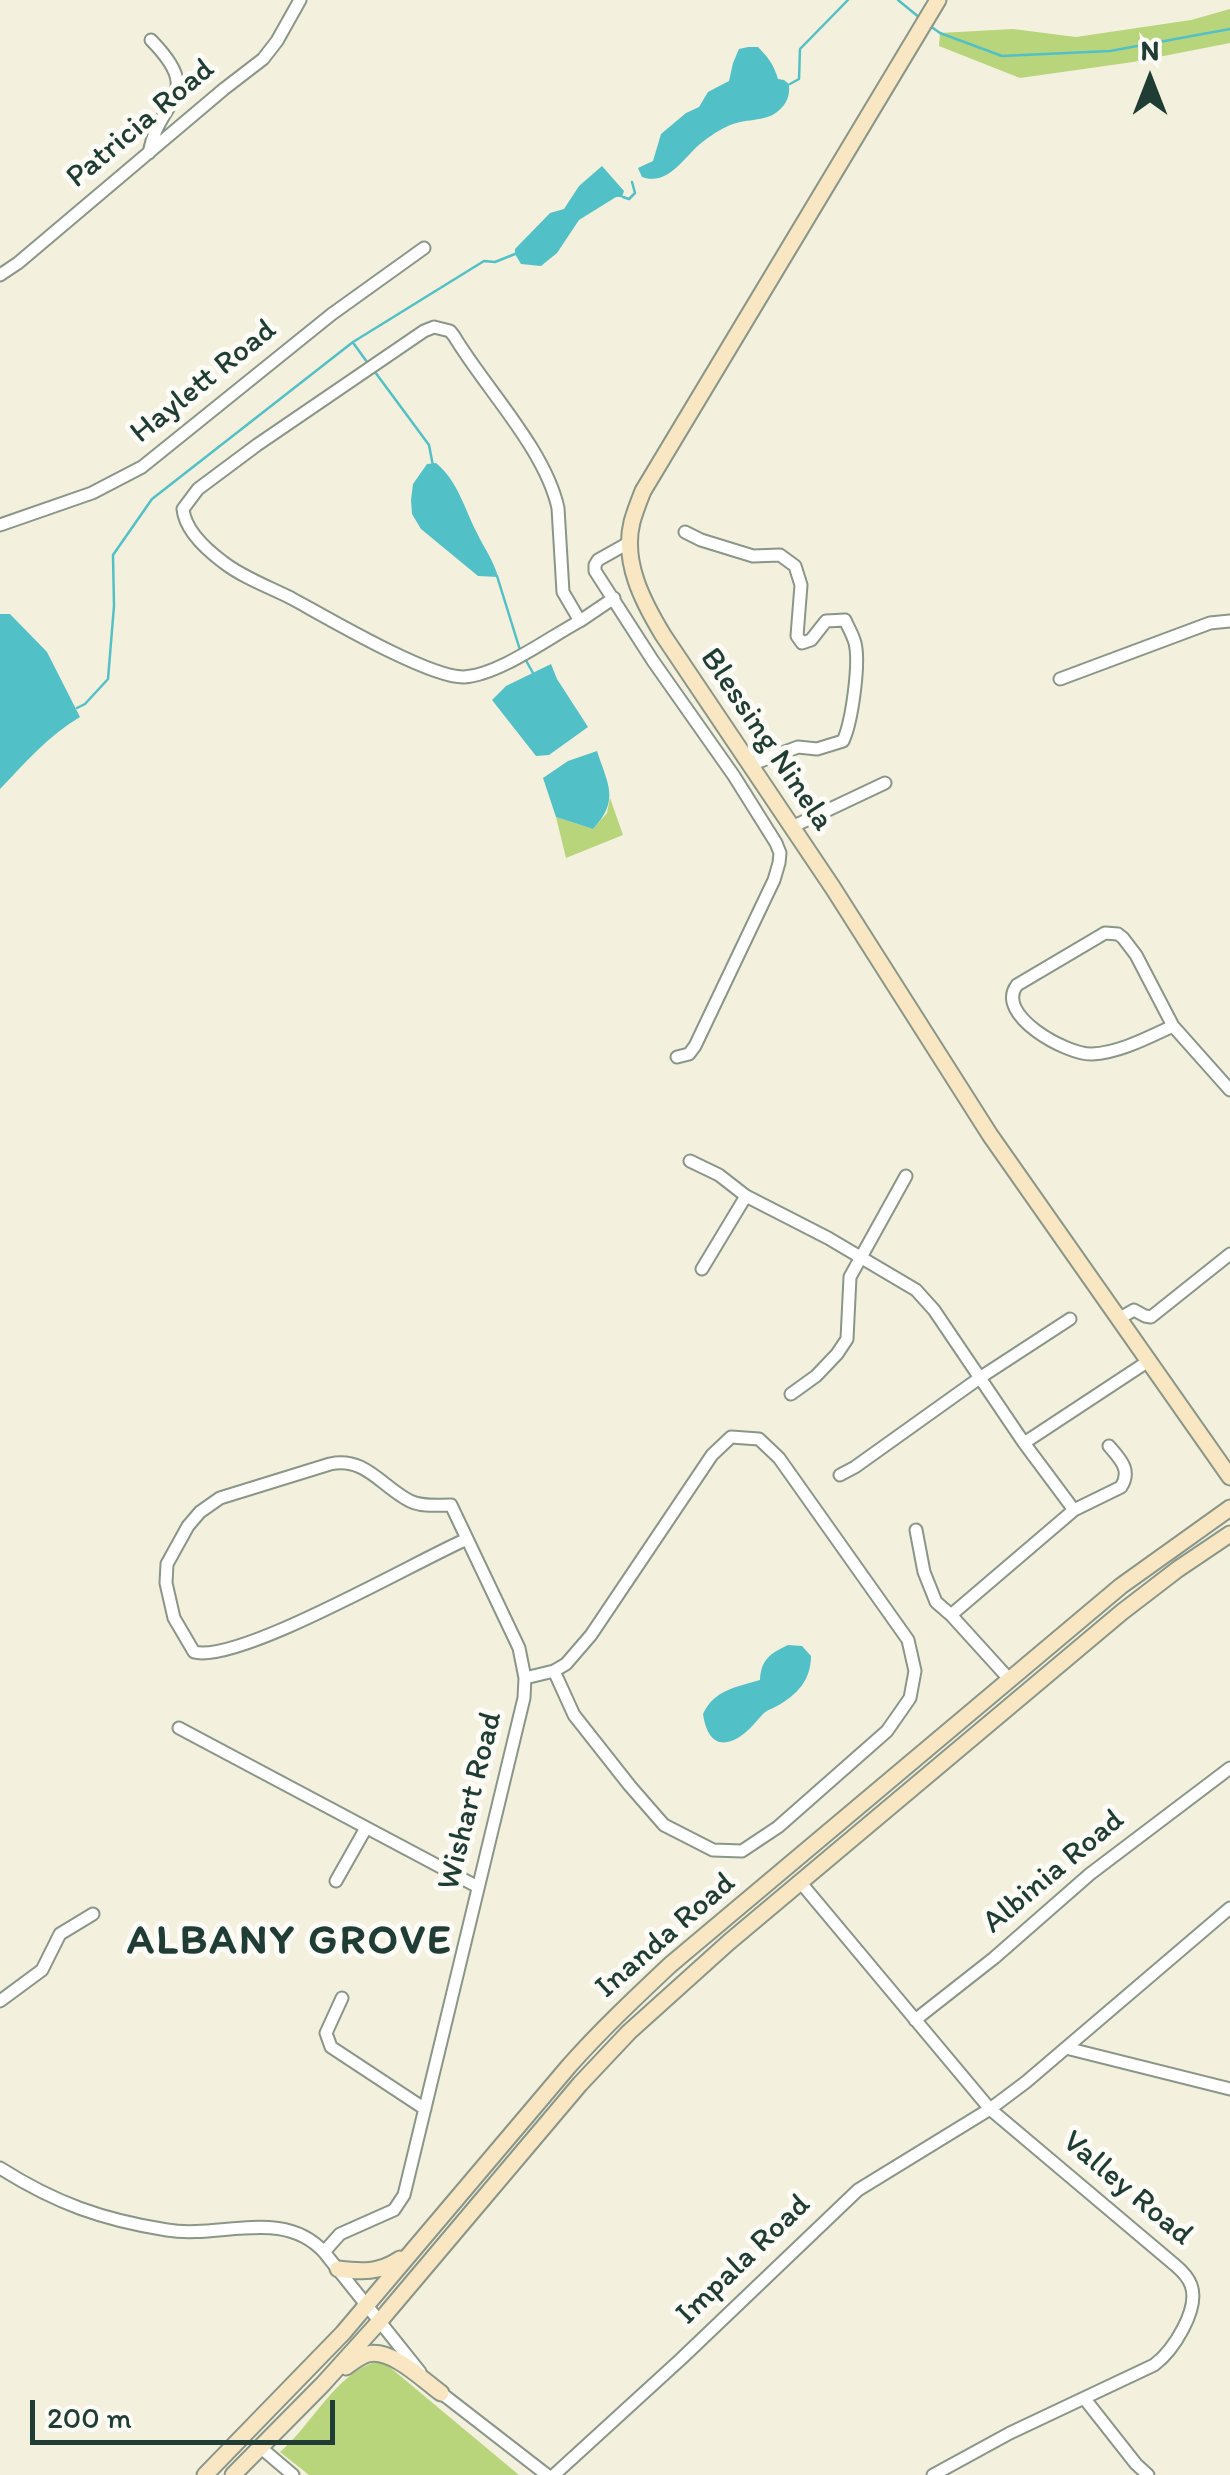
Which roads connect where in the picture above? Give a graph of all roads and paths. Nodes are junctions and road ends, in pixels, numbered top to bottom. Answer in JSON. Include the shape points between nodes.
{"nodes":[{"id":1,"x":300,"y":0,"type":"edge"},
{"id":2,"x":934,"y":7,"type":"edge"},
{"id":3,"x":151,"y":40,"type":"dead end"},
{"id":4,"x":149,"y":153,"type":"junction"},
{"id":5,"x":424,"y":248,"type":"dead end"},
{"id":6,"x":0,"y":275,"type":"edge"},
{"id":7,"x":0,"y":525,"type":"edge"},
{"id":8,"x":685,"y":532,"type":"dead end"},
{"id":9,"x":630,"y":542,"type":"junction"},
{"id":10,"x":614,"y":598,"type":"junction"},
{"id":11,"x":580,"y":621,"type":"junction"},
{"id":12,"x":1230,"y":621,"type":"edge"},
{"id":13,"x":1060,"y":679,"type":"dead end"},
{"id":14,"x":750,"y":765,"type":"junction"},
{"id":15,"x":885,"y":782,"type":"dead end"},
{"id":16,"x":792,"y":827,"type":"junction"},
{"id":17,"x":1173,"y":1026,"type":"junction"},
{"id":18,"x":677,"y":1057,"type":"dead end"},
{"id":19,"x":1230,"y":1090,"type":"edge"},
{"id":20,"x":690,"y":1161,"type":"dead end"},
{"id":21,"x":906,"y":1176,"type":"dead end"},
{"id":22,"x":746,"y":1196,"type":"junction"},
{"id":23,"x":1230,"y":1254,"type":"edge"},
{"id":24,"x":862,"y":1257,"type":"junction"},
{"id":25,"x":702,"y":1269,"type":"dead end"},
{"id":26,"x":1120,"y":1318,"type":"junction"},
{"id":27,"x":1070,"y":1319,"type":"dead end"},
{"id":28,"x":1150,"y":1360,"type":"junction"},
{"id":29,"x":981,"y":1376,"type":"junction"},
{"id":30,"x":791,"y":1394,"type":"dead end"},
{"id":31,"x":1024,"y":1443,"type":"junction"},
{"id":32,"x":1108,"y":1446,"type":"dead end"},
{"id":33,"x":840,"y":1475,"type":"dead end"},
{"id":34,"x":1230,"y":1477,"type":"edge"},
{"id":35,"x":1230,"y":1508,"type":"edge"},
{"id":36,"x":1074,"y":1510,"type":"junction"},
{"id":37,"x":916,"y":1530,"type":"dead end"},
{"id":38,"x":1230,"y":1534,"type":"edge"},
{"id":39,"x":467,"y":1539,"type":"junction"},
{"id":40,"x":1140,"y":1572,"type":"junction"},
{"id":41,"x":1160,"y":1583,"type":"junction"},
{"id":42,"x":951,"y":1615,"type":"junction"},
{"id":43,"x":554,"y":1671,"type":"junction"},
{"id":44,"x":525,"y":1678,"type":"junction"},
{"id":45,"x":1010,"y":1680,"type":"junction"},
{"id":46,"x":179,"y":1728,"type":"dead end"},
{"id":47,"x":1230,"y":1768,"type":"edge"},
{"id":48,"x":366,"y":1828,"type":"junction"},
{"id":49,"x":336,"y":1881,"type":"dead end"},
{"id":50,"x":801,"y":1883,"type":"junction"},
{"id":51,"x":478,"y":1888,"type":"junction"},
{"id":52,"x":1230,"y":1908,"type":"edge"},
{"id":53,"x":93,"y":1914,"type":"dead end"},
{"id":54,"x":342,"y":1998,"type":"dead end"},
{"id":55,"x":0,"y":2001,"type":"edge"},
{"id":56,"x":915,"y":2020,"type":"junction"},
{"id":57,"x":1066,"y":2048,"type":"junction"},
{"id":58,"x":1230,"y":2089,"type":"edge"},
{"id":59,"x":424,"y":2109,"type":"junction"},
{"id":60,"x":990,"y":2109,"type":"junction"},
{"id":61,"x":0,"y":2168,"type":"edge"},
{"id":62,"x":324,"y":2252,"type":"junction"},
{"id":63,"x":412,"y":2252,"type":"junction"},
{"id":64,"x":338,"y":2269,"type":"junction"},
{"id":65,"x":366,"y":2306,"type":"junction"},
{"id":66,"x":379,"y":2322,"type":"junction"},
{"id":67,"x":323,"y":2384,"type":"junction"},
{"id":68,"x":441,"y":2393,"type":"junction"},
{"id":69,"x":1084,"y":2398,"type":"junction"},
{"id":70,"x":260,"y":2448,"type":"junction"},
{"id":71,"x":205,"y":2475,"type":"edge"},
{"id":72,"x":233,"y":2475,"type":"edge"},
{"id":73,"x":293,"y":2475,"type":"edge"},
{"id":74,"x":551,"y":2475,"type":"edge"},
{"id":75,"x":933,"y":2475,"type":"edge"},
{"id":76,"x":1148,"y":2475,"type":"edge"}],
"edges":[{"from":1,"to":4,"type":"street","name":"Patricia Road","via":[[264,59]]},
{"from":2,"to":9,"type":"main road","name":"Blessing Ninela","via":[[642,491]]},
{"from":3,"to":4,"type":"street","via":[[178,83]]},
{"from":4,"to":6,"type":"street","name":"Patricia Road"},
{"from":5,"to":7,"type":"street","name":"Haylett Road","via":[[142,467],[110,486]]},
{"from":8,"to":14,"type":"street","via":[[752,556],[780,555],[795,566],[801,585],[802,643],[826,622],[845,620],[856,645],[843,741],[817,750],[798,747]]},
{"from":9,"to":10,"type":"street","via":[[594,565]]},
{"from":9,"to":14,"type":"main road","name":"Blessing Ninela","via":[[640,596]]},
{"from":10,"to":11,"type":"street"},
{"from":10,"to":18,"type":"street","via":[[780,854],[774,880],[694,1046]]},
{"from":11,"to":11,"type":"street","via":[[563,592],[556,497],[538,459],[450,330],[424,332],[198,489],[183,508],[184,518],[225,564],[446,675],[480,674]]},
{"from":12,"to":13,"type":"street","via":[[1210,622]]},
{"from":14,"to":16,"type":"main road","name":"Blessing Ninela"},
{"from":15,"to":16,"type":"street"},
{"from":16,"to":26,"type":"main road","name":"Blessing Ninela","via":[[990,1135]]},
{"from":17,"to":17,"type":"street","via":[[1118,934],[1104,933],[1012,991],[1014,1007],[1030,1026],[1080,1053],[1106,1052]]},
{"from":17,"to":19,"type":"street"},
{"from":20,"to":22,"type":"street"},
{"from":21,"to":24,"type":"street"},
{"from":22,"to":24,"type":"street"},
{"from":22,"to":25,"type":"street"},
{"from":23,"to":26,"type":"street","via":[[1151,1317],[1134,1310]]},
{"from":24,"to":29,"type":"street","via":[[916,1290]]},
{"from":24,"to":30,"type":"street","via":[[850,1276],[847,1338]]},
{"from":26,"to":28,"type":"main road","name":"Blessing Ninela"},
{"from":27,"to":29,"type":"street"},
{"from":28,"to":31,"type":"street"},
{"from":28,"to":34,"type":"main road","name":"Blessing Ninela"},
{"from":29,"to":31,"type":"street"},
{"from":29,"to":33,"type":"street"},
{"from":31,"to":36,"type":"street"},
{"from":32,"to":36,"type":"street","via":[[1124,1465],[1124,1484]]},
{"from":35,"to":40,"type":"main road","name":"Inanda Road"},
{"from":36,"to":42,"type":"street"},
{"from":37,"to":42,"type":"street","via":[[929,1586]]},
{"from":38,"to":41,"type":"main road","name":"Inanda Road"},
{"from":39,"to":39,"type":"street","name":"Wishart Road","via":[[451,1505],[410,1501],[372,1472],[341,1462],[220,1498],[188,1526],[167,1564],[166,1583],[174,1618],[194,1652],[204,1655],[310,1616]]},
{"from":39,"to":44,"type":"street","name":"Wishart Road","via":[[519,1648]]},
{"from":40,"to":41,"type":"main road"},
{"from":40,"to":45,"type":"main road","name":"Inanda Road"},
{"from":41,"to":50,"type":"main road","name":"Inanda Road"},
{"from":42,"to":45,"type":"street"},
{"from":43,"to":43,"type":"street","via":[[591,1635],[712,1455],[731,1437],[759,1439],[778,1458],[908,1640],[915,1670],[910,1698],[887,1731],[742,1851],[713,1850],[664,1825],[581,1725]]},
{"from":43,"to":44,"type":"street"},
{"from":44,"to":51,"type":"street","name":"Wishart Road"},
{"from":45,"to":63,"type":"main road","name":"Inanda Road","via":[[601,2030]]},
{"from":46,"to":48,"type":"street"},
{"from":47,"to":56,"type":"street","name":"Albinia Road"},
{"from":48,"to":49,"type":"street"},
{"from":48,"to":51,"type":"street"},
{"from":50,"to":56,"type":"street","name":"Valley Road"},
{"from":50,"to":66,"type":"main road","name":"Inanda Road","via":[[606,2056]]},
{"from":51,"to":59,"type":"street","name":"Wishart Road"},
{"from":52,"to":57,"type":"street","name":"Impala Road"},
{"from":53,"to":55,"type":"street","via":[[60,1934],[42,1970]]},
{"from":54,"to":59,"type":"street","via":[[326,2033],[331,2046]]},
{"from":56,"to":60,"type":"street","name":"Valley Road"},
{"from":57,"to":58,"type":"street"},
{"from":57,"to":60,"type":"street","name":"Impala Road"},
{"from":59,"to":62,"type":"street","name":"Wishart Road","via":[[400,2204],[340,2234]]},
{"from":60,"to":69,"type":"street","name":"Valley Road","via":[[1175,2265],[1191,2286],[1188,2315],[1163,2358]]},
{"from":60,"to":74,"type":"street","name":"Impala Road","via":[[851,2196]]},
{"from":61,"to":62,"type":"street","via":[[55,2200],[114,2219],[181,2232],[276,2227],[303,2235]]},
{"from":62,"to":64,"type":"street"},
{"from":63,"to":64,"type":"main road","via":[[382,2270]]},
{"from":63,"to":65,"type":"main road","name":"Inanda Road"},
{"from":64,"to":65,"type":"street"},
{"from":65,"to":66,"type":"street"},
{"from":65,"to":71,"type":"main road","name":"Inanda Road"},
{"from":66,"to":67,"type":"main road","name":"Inanda Road"},
{"from":66,"to":68,"type":"street"},
{"from":67,"to":68,"type":"main road","via":[[379,2352]]},
{"from":67,"to":70,"type":"main road","name":"Inanda Road"},
{"from":68,"to":74,"type":"street"},
{"from":69,"to":75,"type":"street","name":"Valley Road"},
{"from":69,"to":76,"type":"street"},
{"from":70,"to":72,"type":"main road","name":"Inanda Road"},
{"from":70,"to":73,"type":"street"}]}
